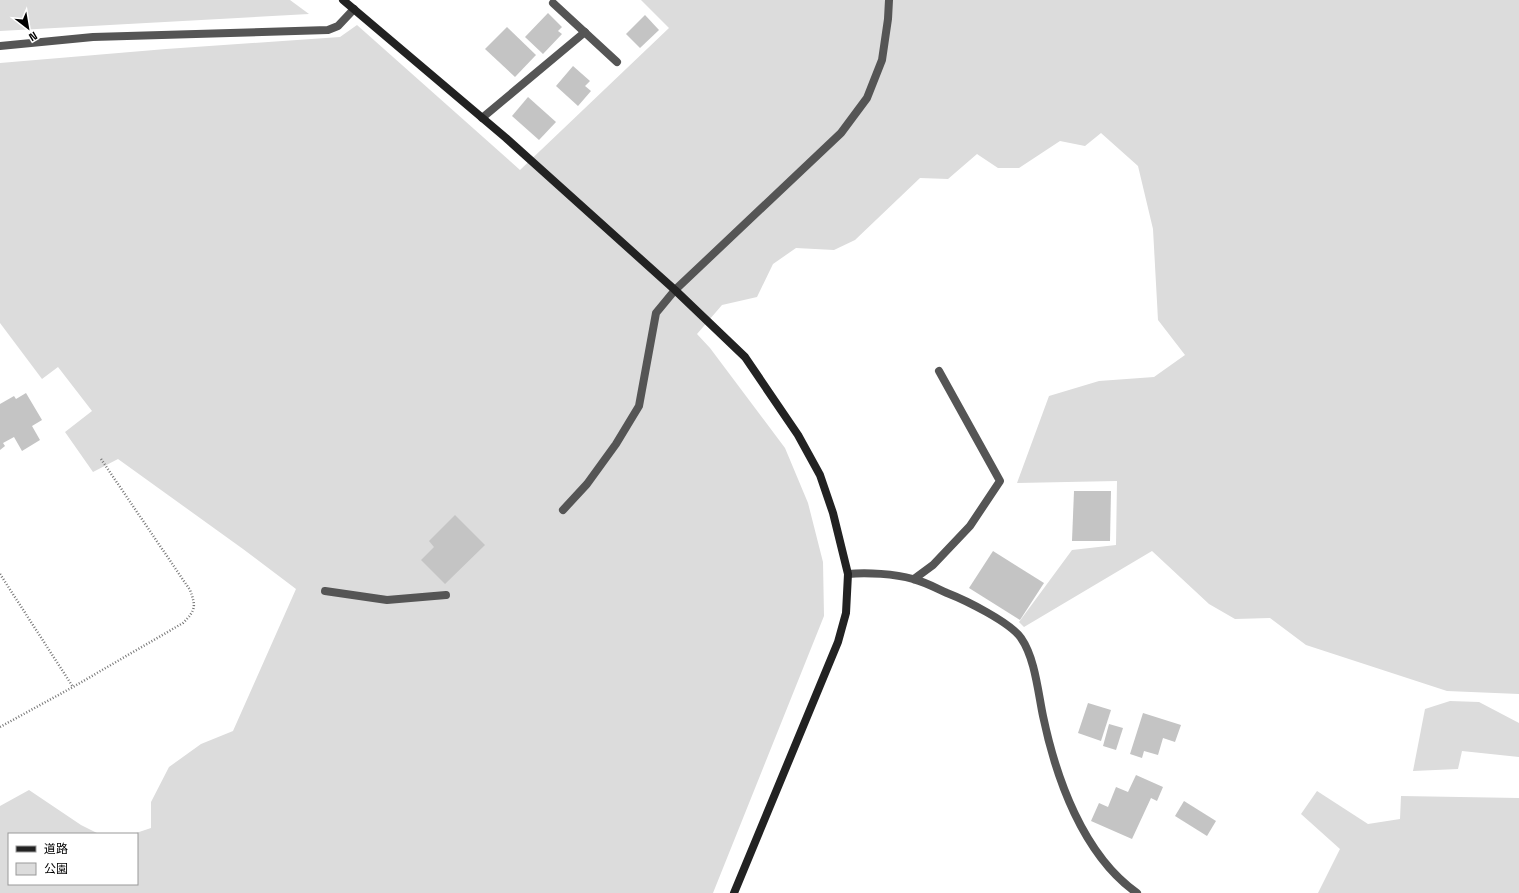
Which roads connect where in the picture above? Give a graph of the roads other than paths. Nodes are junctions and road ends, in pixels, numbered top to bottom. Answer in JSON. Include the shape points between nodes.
{"nodes":[{"id":1,"x":343,"y":0,"type":"edge"},
{"id":2,"x":888,"y":0,"type":"edge"},
{"id":3,"x":553,"y":3,"type":"dead end"},
{"id":4,"x":354,"y":9,"type":"junction"},
{"id":5,"x":585,"y":32,"type":"junction"},
{"id":6,"x":0,"y":46,"type":"edge"},
{"id":7,"x":617,"y":62,"type":"dead end"},
{"id":8,"x":482,"y":118,"type":"junction"},
{"id":9,"x":675,"y":290,"type":"junction"},
{"id":10,"x":939,"y":371,"type":"dead end"},
{"id":11,"x":563,"y":510,"type":"dead end"},
{"id":12,"x":848,"y":574,"type":"junction"},
{"id":13,"x":914,"y":579,"type":"junction"},
{"id":14,"x":325,"y":590,"type":"dead end"},
{"id":15,"x":446,"y":595,"type":"dead end"},
{"id":16,"x":734,"y":893,"type":"edge"},
{"id":17,"x":1137,"y":893,"type":"edge"}],
"edges":[{"from":1,"to":4,"type":"street"},
{"from":2,"to":9,"type":"street","via":[[882,60],[867,98],[841,133]]},
{"from":3,"to":5,"type":"street"},
{"from":4,"to":6,"type":"street","via":[[338,26],[328,30],[93,37]]},
{"from":4,"to":8,"type":"street"},
{"from":5,"to":7,"type":"street"},
{"from":5,"to":8,"type":"street"},
{"from":8,"to":9,"type":"street"},
{"from":9,"to":11,"type":"street","via":[[656,313],[638,406],[612,450],[587,484]]},
{"from":9,"to":12,"type":"street","via":[[745,357],[798,435],[820,475],[833,513]]},
{"from":10,"to":13,"type":"street","via":[[1000,481],[970,526],[933,565]]},
{"from":12,"to":13,"type":"street","via":[[865,572]]},
{"from":12,"to":16,"type":"street","via":[[846,613],[838,642]]},
{"from":13,"to":17,"type":"street","via":[[961,599],[1011,627],[1022,638],[1032,661],[1046,732],[1071,805],[1088,840],[1128,887]]},
{"from":14,"to":15,"type":"street","via":[[387,600]]}]}
